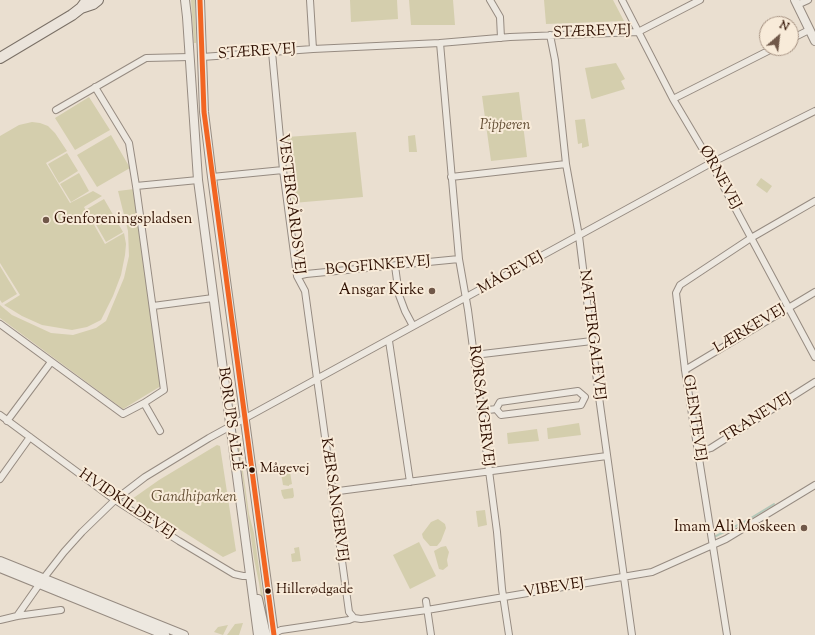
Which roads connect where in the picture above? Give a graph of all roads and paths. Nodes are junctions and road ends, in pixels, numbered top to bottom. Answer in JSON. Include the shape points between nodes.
{"nodes":[{"id":1,"x":98,"y":0,"type":"edge"},
{"id":2,"x":185,"y":0,"type":"edge"},
{"id":3,"x":200,"y":0,"type":"edge"},
{"id":4,"x":310,"y":0,"type":"edge"},
{"id":5,"x":490,"y":0,"type":"edge"},
{"id":6,"x":622,"y":0,"type":"edge"},
{"id":7,"x":700,"y":0,"type":"edge"},
{"id":8,"x":808,"y":0,"type":"edge"},
{"id":9,"x":796,"y":3,"type":"edge"},
{"id":10,"x":84,"y":4,"type":"edge"},
{"id":11,"x":809,"y":30,"type":"junction"},
{"id":12,"x":638,"y":32,"type":"junction"},
{"id":13,"x":550,"y":35,"type":"junction"},
{"id":14,"x":799,"y":35,"type":"edge"},
{"id":15,"x":501,"y":38,"type":"junction"},
{"id":16,"x":815,"y":42,"type":"edge"},
{"id":17,"x":440,"y":43,"type":"junction"},
{"id":18,"x":313,"y":49,"type":"junction"},
{"id":19,"x":272,"y":52,"type":"junction"},
{"id":20,"x":759,"y":56,"type":"edge"},
{"id":21,"x":190,"y":57,"type":"junction"},
{"id":22,"x":202,"y":57,"type":"junction"},
{"id":23,"x":0,"y":58,"type":"edge"},
{"id":24,"x":95,"y":87,"type":"junction"},
{"id":25,"x":673,"y":99,"type":"junction"},
{"id":26,"x":56,"y":110,"type":"dead end"},
{"id":27,"x":815,"y":112,"type":"edge"},
{"id":28,"x":711,"y":162,"type":"junction"},
{"id":29,"x":566,"y":164,"type":"junction"},
{"id":30,"x":283,"y":170,"type":"junction"},
{"id":31,"x":212,"y":177,"type":"junction"},
{"id":32,"x":452,"y":177,"type":"junction"},
{"id":33,"x":198,"y":180,"type":"junction"},
{"id":34,"x":136,"y":186,"type":"junction"},
{"id":35,"x":815,"y":201,"type":"edge"},
{"id":36,"x":579,"y":236,"type":"junction"},
{"id":37,"x":751,"y":238,"type":"junction"},
{"id":38,"x":459,"y":259,"type":"junction"},
{"id":39,"x":395,"y":266,"type":"junction"},
{"id":40,"x":297,"y":276,"type":"junction"},
{"id":41,"x":815,"y":292,"type":"edge"},
{"id":42,"x":213,"y":298,"type":"junction"},
{"id":43,"x":465,"y":299,"type":"junction"},
{"id":44,"x":153,"y":306,"type":"junction"},
{"id":45,"x":789,"y":307,"type":"junction"},
{"id":46,"x":0,"y":324,"type":"edge"},
{"id":47,"x":413,"y":326,"type":"junction"},
{"id":48,"x":389,"y":341,"type":"junction"},
{"id":49,"x":592,"y":341,"type":"junction"},
{"id":50,"x":474,"y":355,"type":"junction"},
{"id":51,"x":815,"y":357,"type":"edge"},
{"id":52,"x":51,"y":362,"type":"junction"},
{"id":53,"x":685,"y":370,"type":"junction"},
{"id":54,"x":317,"y":379,"type":"junction"},
{"id":55,"x":815,"y":382,"type":"edge"},
{"id":56,"x":144,"y":403,"type":"junction"},
{"id":57,"x":496,"y":409,"type":"junction"},
{"id":58,"x":481,"y":411,"type":"junction"},
{"id":59,"x":0,"y":415,"type":"edge"},
{"id":60,"x":244,"y":420,"type":"junction"},
{"id":61,"x":7,"y":421,"type":"junction"},
{"id":62,"x":230,"y":427,"type":"junction"},
{"id":63,"x":160,"y":431,"type":"dead end"},
{"id":64,"x":30,"y":437,"type":"junction"},
{"id":65,"x":698,"y":452,"type":"junction"},
{"id":66,"x":607,"y":456,"type":"junction"},
{"id":67,"x":488,"y":471,"type":"junction"},
{"id":68,"x":0,"y":479,"type":"edge"},
{"id":69,"x":410,"y":482,"type":"junction"},
{"id":70,"x":815,"y":485,"type":"edge"},
{"id":71,"x":332,"y":492,"type":"junction"},
{"id":72,"x":115,"y":500,"type":"junction"},
{"id":73,"x":713,"y":545,"type":"junction"},
{"id":74,"x":248,"y":558,"type":"junction"},
{"id":75,"x":0,"y":561,"type":"edge"},
{"id":76,"x":0,"y":568,"type":"edge"},
{"id":77,"x":251,"y":576,"type":"junction"},
{"id":78,"x":624,"y":577,"type":"junction"},
{"id":79,"x":41,"y":581,"type":"junction"},
{"id":80,"x":504,"y":596,"type":"junction"},
{"id":81,"x":426,"y":601,"type":"dead end"},
{"id":82,"x":61,"y":610,"type":"dead end"},
{"id":83,"x":427,"y":610,"type":"junction"},
{"id":84,"x":17,"y":616,"type":"junction"},
{"id":85,"x":354,"y":618,"type":"junction"},
{"id":86,"x":0,"y":620,"type":"edge"},
{"id":87,"x":154,"y":630,"type":"edge"},
{"id":88,"x":166,"y":635,"type":"edge"},
{"id":89,"x":184,"y":635,"type":"edge"},
{"id":90,"x":258,"y":635,"type":"edge"},
{"id":91,"x":266,"y":635,"type":"edge"},
{"id":92,"x":274,"y":635,"type":"edge"},
{"id":93,"x":431,"y":635,"type":"edge"},
{"id":94,"x":508,"y":635,"type":"edge"},
{"id":95,"x":632,"y":635,"type":"edge"},
{"id":96,"x":727,"y":635,"type":"edge"}],
"edges":[{"from":1,"to":10,"type":"main road","via":[[93,4]]},
{"from":2,"to":21,"type":"street","name":"BORUPS ALLÉ"},
{"from":3,"to":22,"type":"street","name":"BORUPS ALLÉ"},
{"from":4,"to":18,"type":"street","name":"STÆREVEJ"},
{"from":5,"to":15,"type":"street","via":[[500,17]]},
{"from":6,"to":12,"type":"street","name":"ØRNEVEJ"},
{"from":7,"to":12,"type":"street","name":"STÆREVEJ"},
{"from":8,"to":9,"type":"street"},
{"from":9,"to":11,"type":"street"},
{"from":10,"to":23,"type":"main road"},
{"from":11,"to":14,"type":"street"},
{"from":11,"to":16,"type":"street"},
{"from":12,"to":13,"type":"street","name":"STÆREVEJ"},
{"from":12,"to":25,"type":"street","name":"ØRNEVEJ"},
{"from":13,"to":15,"type":"street","name":"STÆREVEJ"},
{"from":13,"to":29,"type":"street","name":"NATTERGALEVEJ"},
{"from":15,"to":17,"type":"street","name":"STÆREVEJ"},
{"from":17,"to":18,"type":"street","name":"STÆREVEJ"},
{"from":17,"to":32,"type":"street","name":"RØRSANGERVEJ"},
{"from":18,"to":19,"type":"street","name":"STÆREVEJ"},
{"from":19,"to":22,"type":"street","name":"STÆREVEJ"},
{"from":19,"to":30,"type":"street","name":"VESTERGÅRDSVEJ"},
{"from":20,"to":25,"type":"street"},
{"from":21,"to":24,"type":"street","via":[[146,58]]},
{"from":21,"to":33,"type":"street","name":"BORUPS ALLÉ"},
{"from":22,"to":31,"type":"street","name":"BORUPS ALLÉ","via":[[204,112]]},
{"from":24,"to":26,"type":"street"},
{"from":24,"to":34,"type":"street","via":[[129,143]]},
{"from":25,"to":28,"type":"street","name":"ØRNEVEJ"},
{"from":27,"to":28,"type":"street","name":"MÅGEVEJ"},
{"from":28,"to":36,"type":"street","name":"MÅGEVEJ"},
{"from":28,"to":37,"type":"street","name":"ØRNEVEJ"},
{"from":29,"to":32,"type":"street"},
{"from":29,"to":36,"type":"street","name":"NATTERGALEVEJ"},
{"from":30,"to":31,"type":"street"},
{"from":30,"to":40,"type":"street","name":"VESTERGÅRDSVEJ"},
{"from":31,"to":60,"type":"street","name":"BORUPS ALLÉ"},
{"from":32,"to":38,"type":"street","name":"RØRSANGERVEJ"},
{"from":33,"to":34,"type":"street"},
{"from":33,"to":42,"type":"street","name":"BORUPS ALLÉ"},
{"from":34,"to":44,"type":"street"},
{"from":35,"to":37,"type":"street","name":"GLENTEVEJ"},
{"from":36,"to":43,"type":"street","name":"MÅGEVEJ"},
{"from":36,"to":49,"type":"street","name":"NATTERGALEVEJ"},
{"from":37,"to":45,"type":"street","name":"ØRNEVEJ"},
{"from":37,"to":53,"type":"street","name":"GLENTEVEJ","via":[[680,285],[676,293]]},
{"from":38,"to":39,"type":"street","name":"BOGFINKEVEJ"},
{"from":38,"to":43,"type":"street","name":"RØRSANGERVEJ"},
{"from":39,"to":40,"type":"street","name":"BOGFINKEVEJ"},
{"from":39,"to":47,"type":"street","via":[[399,295]]},
{"from":40,"to":54,"type":"street","name":"VESTERGÅRDSVEJ","via":[[305,291]]},
{"from":41,"to":45,"type":"street","name":"LÆRKEVEJ"},
{"from":42,"to":44,"type":"street"},
{"from":42,"to":62,"type":"street","name":"BORUPS ALLÉ"},
{"from":43,"to":47,"type":"street","name":"MÅGEVEJ"},
{"from":43,"to":50,"type":"street","name":"RØRSANGERVEJ"},
{"from":44,"to":56,"type":"street","via":[[164,390]]},
{"from":45,"to":51,"type":"street","name":"ØRNEVEJ"},
{"from":45,"to":53,"type":"street","name":"LÆRKEVEJ"},
{"from":46,"to":52,"type":"street"},
{"from":47,"to":48,"type":"street","name":"MÅGEVEJ"},
{"from":48,"to":54,"type":"street","name":"MÅGEVEJ"},
{"from":48,"to":69,"type":"street"},
{"from":49,"to":50,"type":"street"},
{"from":49,"to":66,"type":"street","name":"NATTERGALEVEJ"},
{"from":50,"to":58,"type":"street","name":"RØRSANGERVEJ"},
{"from":52,"to":56,"type":"street","via":[[123,414]]},
{"from":52,"to":61,"type":"street"},
{"from":53,"to":65,"type":"street","name":"GLENTEVEJ"},
{"from":54,"to":60,"type":"street","name":"MÅGEVEJ"},
{"from":54,"to":71,"type":"street","name":"KÆRSANGERVEJ"},
{"from":55,"to":65,"type":"street","name":"TRANEVEJ","via":[[711,448]]},
{"from":56,"to":63,"type":"street"},
{"from":57,"to":57,"type":"street","via":[[501,415],[581,405],[585,397],[578,392],[500,402]]},
{"from":57,"to":58,"type":"street"},
{"from":58,"to":67,"type":"street","name":"RØRSANGERVEJ"},
{"from":59,"to":61,"type":"street","name":"HVIDKILDEVEJ"},
{"from":60,"to":62,"type":"street","name":"MÅGEVEJ"},
{"from":60,"to":92,"type":"street","name":"BORUPS ALLÉ"},
{"from":61,"to":64,"type":"street","name":"HVIDKILDEVEJ"},
{"from":62,"to":72,"type":"street","name":"MÅGEVEJ","via":[[176,457]]},
{"from":62,"to":74,"type":"street","name":"BORUPS ALLÉ"},
{"from":64,"to":68,"type":"street"},
{"from":64,"to":72,"type":"street","name":"HVIDKILDEVEJ"},
{"from":65,"to":73,"type":"street","name":"GLENTEVEJ"},
{"from":66,"to":67,"type":"street"},
{"from":66,"to":78,"type":"street","name":"NATTERGALEVEJ"},
{"from":67,"to":69,"type":"street"},
{"from":67,"to":80,"type":"street","name":"RØRSANGERVEJ"},
{"from":69,"to":71,"type":"street"},
{"from":70,"to":73,"type":"street","name":"VIBEVEJ"},
{"from":71,"to":85,"type":"street","name":"KÆRSANGERVEJ","via":[[349,612]]},
{"from":72,"to":77,"type":"street","name":"HVIDKILDEVEJ","via":[[234,574]]},
{"from":72,"to":79,"type":"street","name":"MÅGEVEJ","via":[[82,532]]},
{"from":73,"to":78,"type":"street","name":"VIBEVEJ","via":[[652,572]]},
{"from":73,"to":96,"type":"street","name":"GLENTEVEJ"},
{"from":74,"to":77,"type":"street","name":"BORUPS ALLÉ"},
{"from":74,"to":91,"type":"street"},
{"from":75,"to":79,"type":"street"},
{"from":76,"to":79,"type":"street"},
{"from":77,"to":90,"type":"street","name":"BORUPS ALLÉ"},
{"from":78,"to":80,"type":"street","name":"VIBEVEJ"},
{"from":78,"to":95,"type":"street","name":"NATTERGALEVEJ"},
{"from":79,"to":84,"type":"street","name":"MÅGEVEJ"},
{"from":79,"to":87,"type":"street"},
{"from":80,"to":83,"type":"street","name":"VIBEVEJ"},
{"from":80,"to":94,"type":"street","name":"RØRSANGERVEJ"},
{"from":81,"to":83,"type":"street"},
{"from":82,"to":84,"type":"street"},
{"from":83,"to":85,"type":"street","name":"VIBEVEJ"},
{"from":83,"to":93,"type":"street"},
{"from":84,"to":86,"type":"street"},
{"from":85,"to":92,"type":"street","name":"VIBEVEJ","via":[[281,630]]},
{"from":87,"to":88,"type":"street"},
{"from":87,"to":89,"type":"street"}]}
